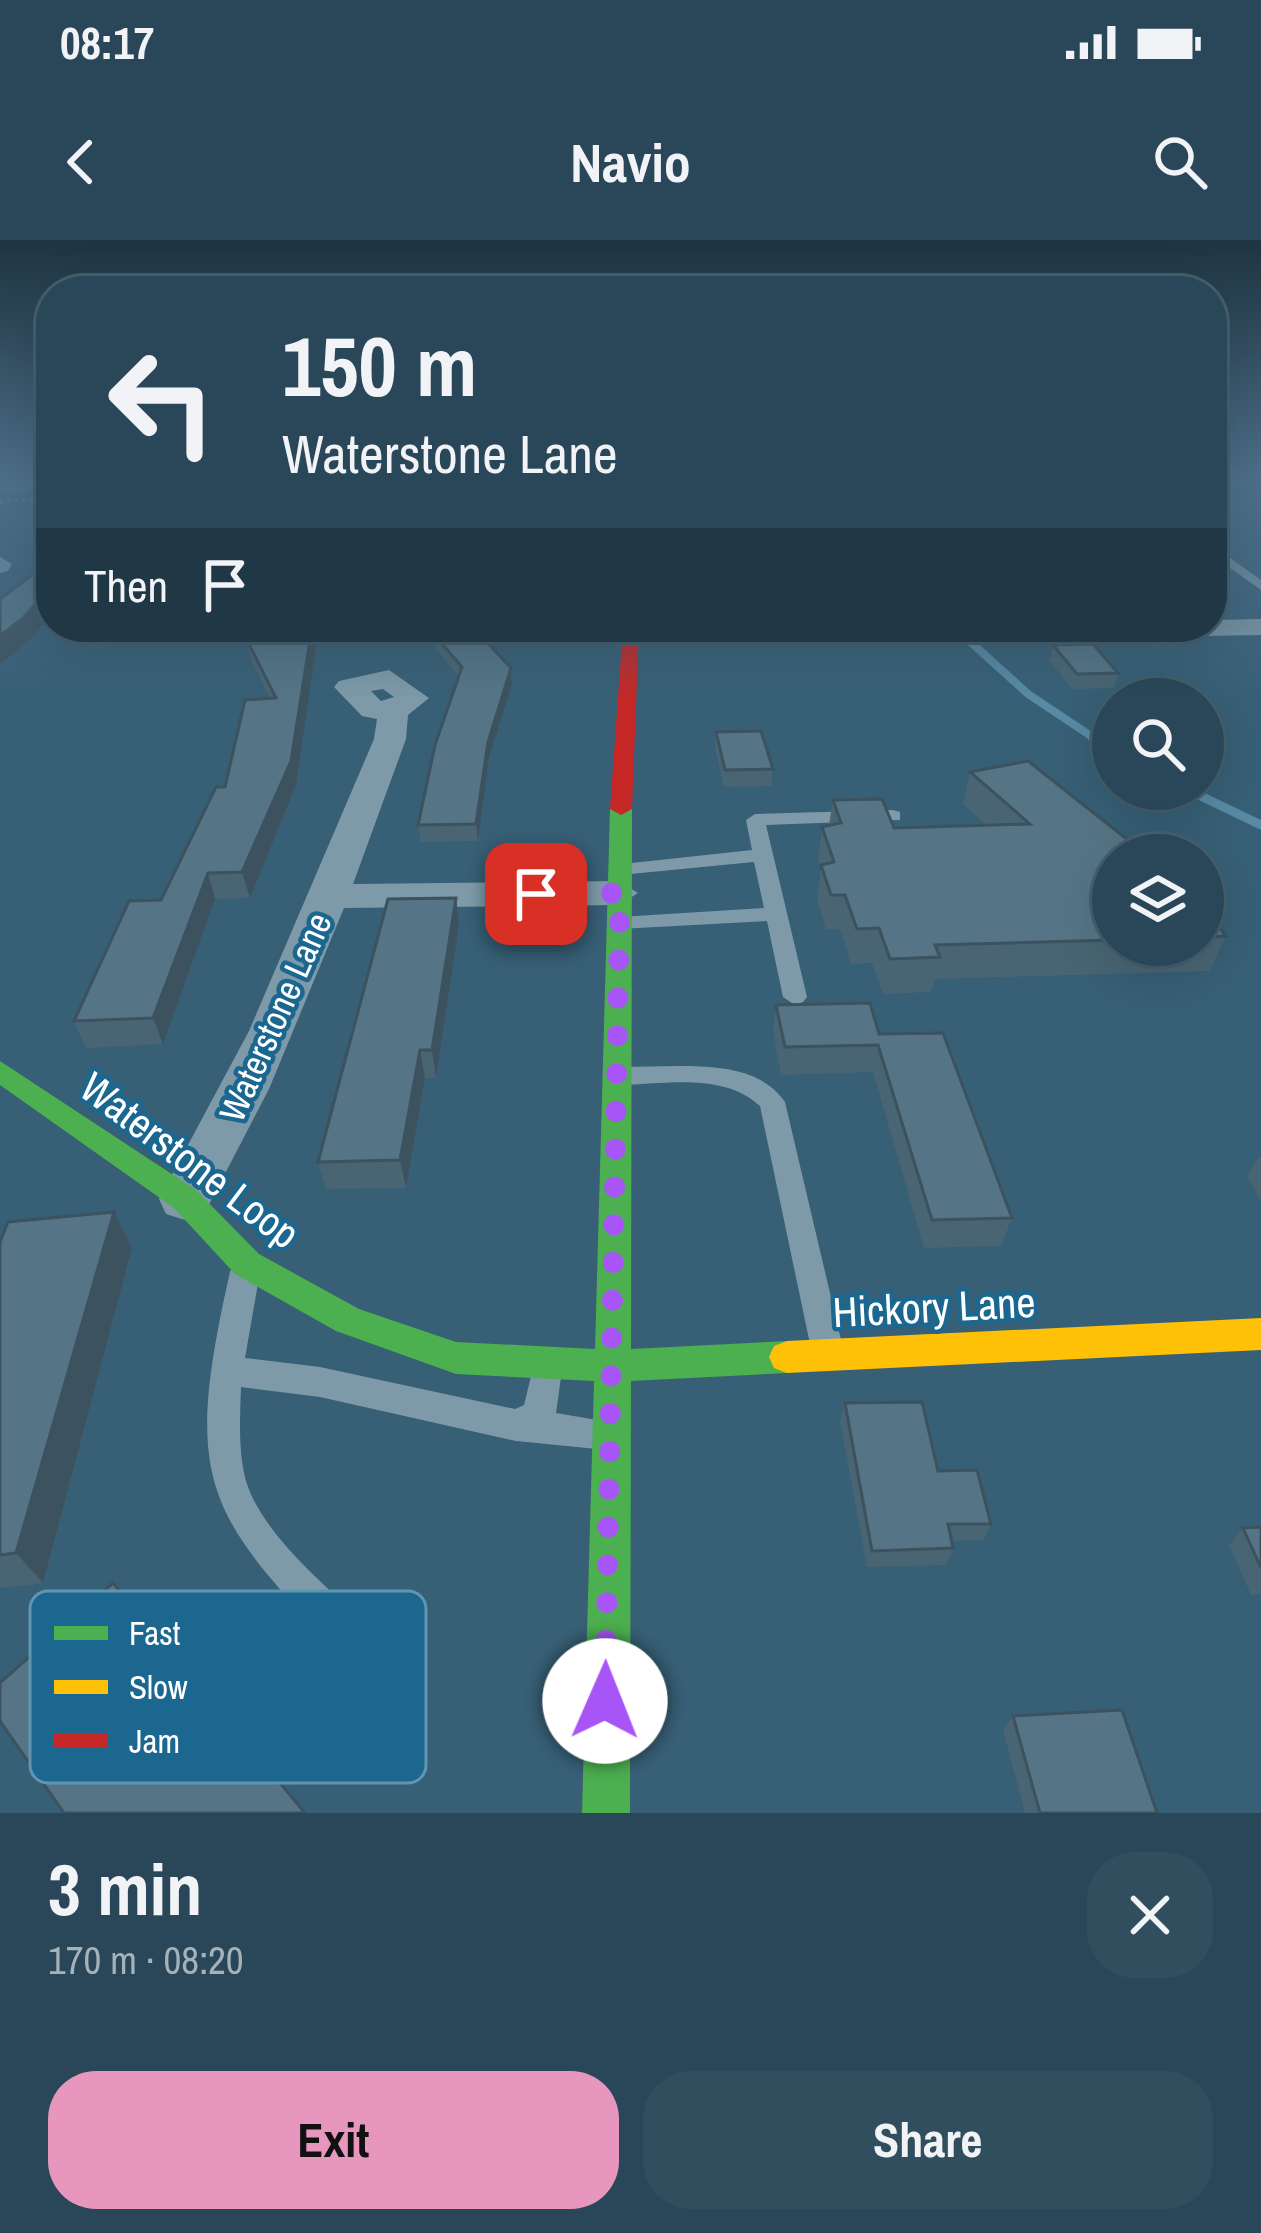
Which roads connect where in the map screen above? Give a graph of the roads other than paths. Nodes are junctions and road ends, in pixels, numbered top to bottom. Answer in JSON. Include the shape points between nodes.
{"nodes":[{"id":1,"x":1227,"y":560,"type":"edge"},
{"id":2,"x":1261,"y":586,"type":"edge"},
{"id":3,"x":1227,"y":627,"type":"edge"},
{"id":4,"x":1261,"y":627,"type":"edge"},
{"id":5,"x":631,"y":642,"type":"edge"},
{"id":6,"x":393,"y":711,"type":"dead end"},
{"id":7,"x":892,"y":816,"type":"edge"},
{"id":8,"x":763,"y":855,"type":"junction"},
{"id":9,"x":620,"y":895,"type":"junction"},
{"id":10,"x":328,"y":896,"type":"junction"},
{"id":11,"x":776,"y":914,"type":"junction"},
{"id":12,"x":795,"y":997,"type":"dead end"},
{"id":13,"x":0,"y":1071,"type":"edge"},
{"id":14,"x":616,"y":1076,"type":"junction"},
{"id":15,"x":184,"y":1198,"type":"junction"},
{"id":16,"x":247,"y":1264,"type":"junction"},
{"id":17,"x":1261,"y":1334,"type":"edge"},
{"id":18,"x":829,"y":1354,"type":"junction"},
{"id":19,"x":547,"y":1366,"type":"junction"},
{"id":20,"x":611,"y":1366,"type":"junction"},
{"id":21,"x":228,"y":1371,"type":"junction"},
{"id":22,"x":516,"y":1425,"type":"junction"},
{"id":23,"x":610,"y":1434,"type":"junction"},
{"id":24,"x":308,"y":1591,"type":"edge"},
{"id":25,"x":606,"y":1813,"type":"edge"}],
"edges":[{"from":1,"to":2,"type":"lane"},
{"from":3,"to":4,"type":"street"},
{"from":5,"to":9,"type":"street"},
{"from":6,"to":10,"type":"street","name":"Waterstone Lane","via":[[390,739]]},
{"from":7,"to":8,"type":"lane","via":[[755,820]]},
{"from":8,"to":9,"type":"lane"},
{"from":8,"to":11,"type":"lane"},
{"from":9,"to":10,"type":"street","name":"Waterstone Lane"},
{"from":9,"to":11,"type":"lane"},
{"from":9,"to":14,"type":"street"},
{"from":10,"to":15,"type":"street","name":"Waterstone Lane","via":[[231,1123]]},
{"from":11,"to":12,"type":"lane"},
{"from":13,"to":15,"type":"street","name":"Waterstone Loop"},
{"from":14,"to":18,"type":"lane","via":[[727,1078],[772,1102]]},
{"from":14,"to":20,"type":"street"},
{"from":15,"to":16,"type":"street","name":"Waterstone Loop"},
{"from":16,"to":19,"type":"street","name":"Waterstone Loop","via":[[396,1341],[456,1358]]},
{"from":16,"to":21,"type":"lane"},
{"from":17,"to":18,"type":"street","name":"Hickory Lane"},
{"from":18,"to":20,"type":"street","name":"Hickory Lane"},
{"from":19,"to":20,"type":"street","name":"Waterstone Loop"},
{"from":19,"to":22,"type":"lane","via":[[539,1415]]},
{"from":20,"to":23,"type":"street"},
{"from":21,"to":22,"type":"lane","via":[[320,1382]]},
{"from":21,"to":24,"type":"lane","via":[[224,1451],[236,1501]]},
{"from":22,"to":23,"type":"lane"},
{"from":23,"to":25,"type":"street"}]}
